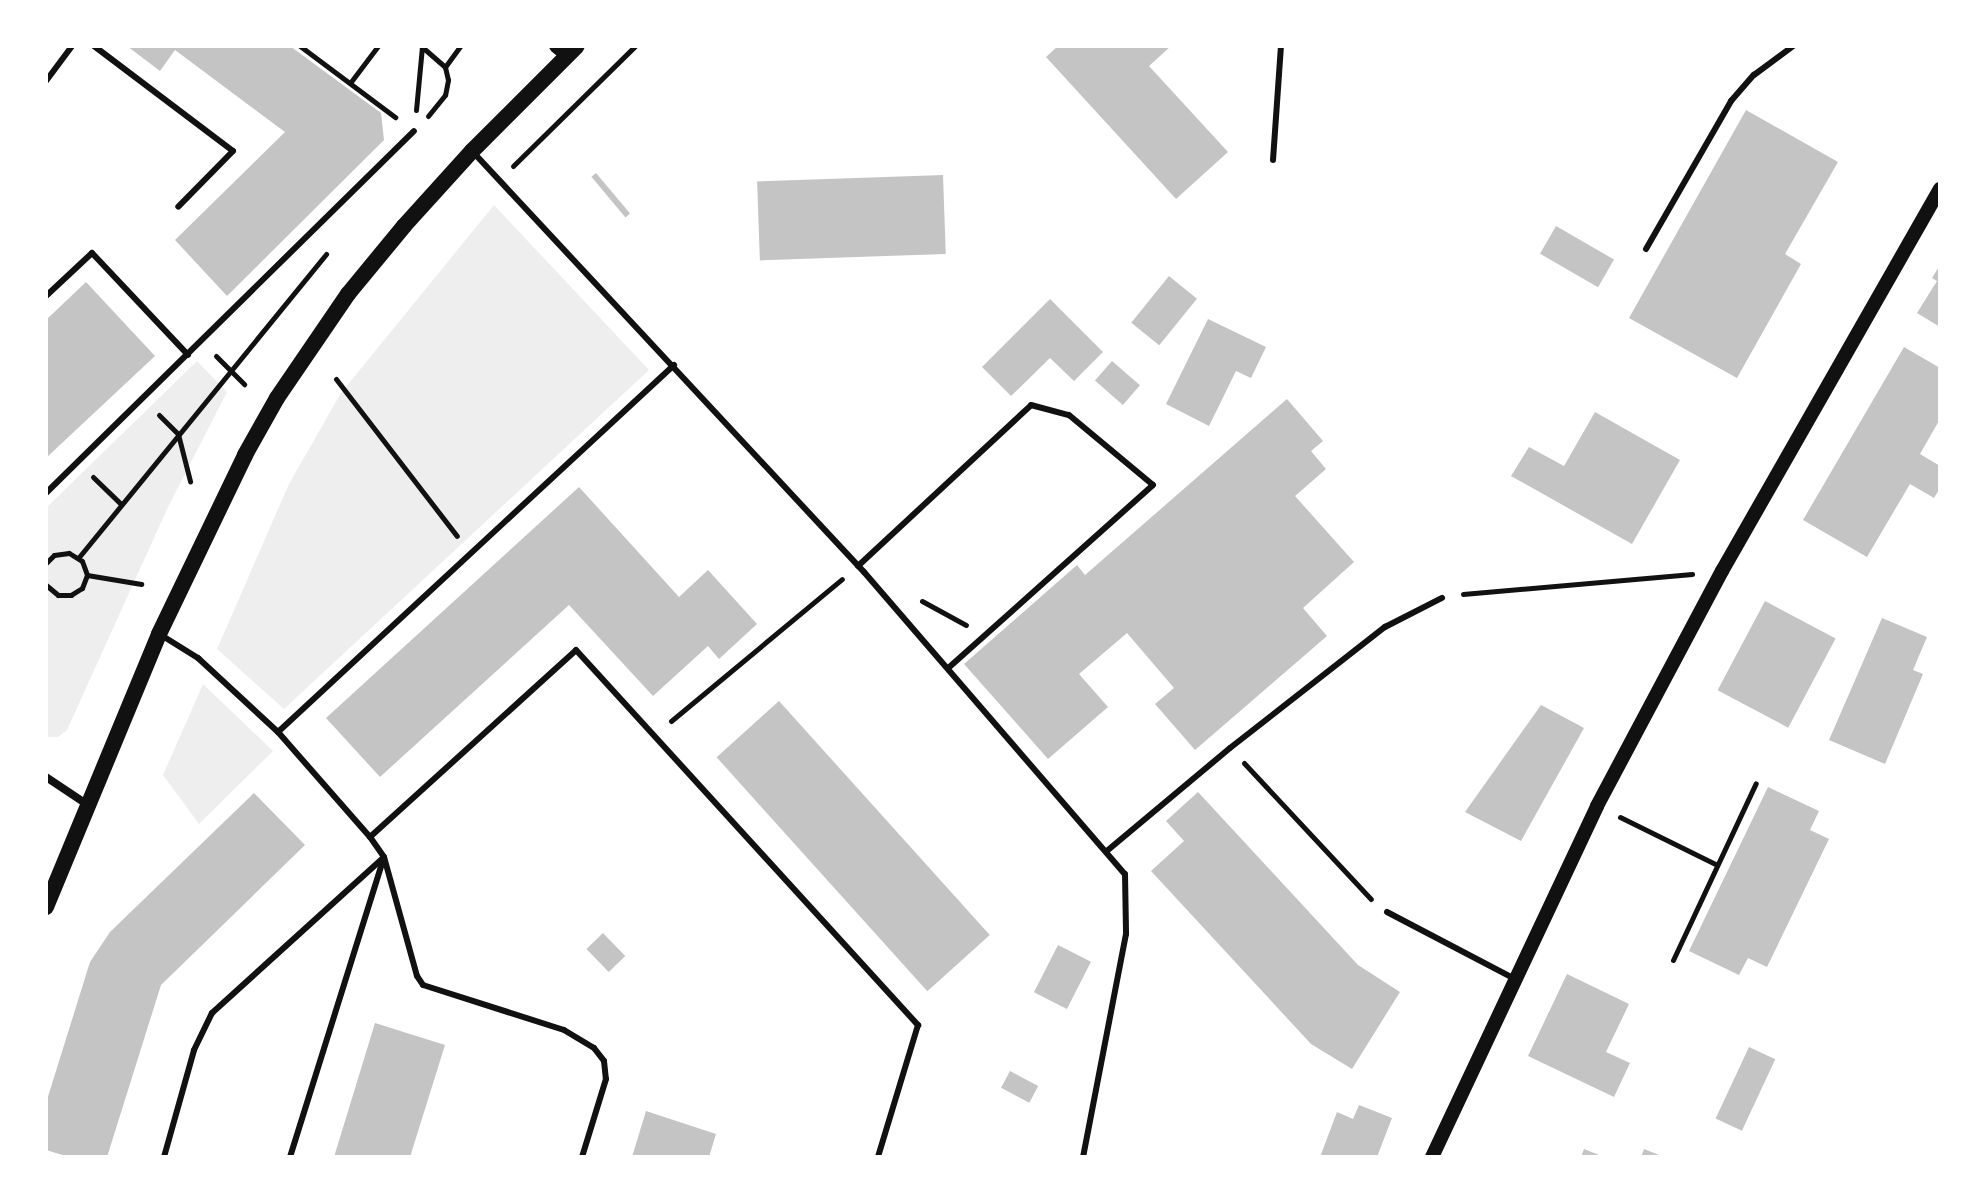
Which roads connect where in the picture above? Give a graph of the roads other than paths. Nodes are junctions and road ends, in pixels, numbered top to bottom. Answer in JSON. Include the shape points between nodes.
{"nodes":[{"id":1,"x":72,"y":46,"type":"edge"},
{"id":2,"x":94,"y":46,"type":"edge"},
{"id":3,"x":1281,"y":46,"type":"edge"},
{"id":4,"x":1793,"y":46,"type":"edge"},
{"id":5,"x":567,"y":49,"type":"edge"},
{"id":6,"x":46,"y":81,"type":"edge"},
{"id":7,"x":414,"y":131,"type":"road end"},
{"id":8,"x":472,"y":151,"type":"junction"},
{"id":9,"x":1273,"y":160,"type":"dead end"},
{"id":10,"x":1940,"y":189,"type":"edge"},
{"id":11,"x":178,"y":207,"type":"dead end"},
{"id":12,"x":1646,"y":249,"type":"dead end"},
{"id":13,"x":46,"y":296,"type":"edge"},
{"id":14,"x":188,"y":355,"type":"junction"},
{"id":15,"x":674,"y":365,"type":"junction"},
{"id":16,"x":46,"y":493,"type":"edge"},
{"id":17,"x":858,"y":566,"type":"junction"},
{"id":18,"x":1442,"y":598,"type":"road end"},
{"id":19,"x":159,"y":634,"type":"junction"},
{"id":20,"x":948,"y":668,"type":"junction"},
{"id":21,"x":278,"y":732,"type":"junction"},
{"id":22,"x":46,"y":777,"type":"edge"},
{"id":23,"x":88,"y":805,"type":"junction"},
{"id":24,"x":370,"y":837,"type":"junction"},
{"id":25,"x":1108,"y":850,"type":"junction"},
{"id":26,"x":384,"y":857,"type":"junction"},
{"id":27,"x":46,"y":907,"type":"edge"},
{"id":28,"x":1387,"y":912,"type":"dead end"},
{"id":29,"x":1513,"y":978,"type":"junction"},
{"id":30,"x":164,"y":1157,"type":"edge"},
{"id":31,"x":290,"y":1157,"type":"edge"},
{"id":32,"x":582,"y":1157,"type":"edge"},
{"id":33,"x":878,"y":1157,"type":"edge"},
{"id":34,"x":1083,"y":1157,"type":"edge"},
{"id":35,"x":1432,"y":1157,"type":"edge"}],
"edges":[{"from":1,"to":6,"type":"lane"},
{"from":2,"to":11,"type":"lane","via":[[233,151]]},
{"from":3,"to":9,"type":"lane"},
{"from":4,"to":12,"type":"lane","via":[[1754,75],[1731,101]]},
{"from":5,"to":8,"type":"main road"},
{"from":7,"to":14,"type":"lane"},
{"from":8,"to":15,"type":"lane"},
{"from":8,"to":19,"type":"main road","via":[[348,294],[277,398]]},
{"from":10,"to":29,"type":"street","via":[[1722,571],[1579,840]]},
{"from":13,"to":14,"type":"lane","via":[[92,253]]},
{"from":14,"to":16,"type":"lane"},
{"from":15,"to":17,"type":"lane"},
{"from":15,"to":21,"type":"lane"},
{"from":17,"to":20,"type":"lane"},
{"from":17,"to":20,"type":"lane","via":[[1031,405],[1069,415],[1153,485]]},
{"from":18,"to":25,"type":"lane","via":[[1385,627]]},
{"from":19,"to":21,"type":"lane","via":[[198,658]]},
{"from":19,"to":23,"type":"main road"},
{"from":20,"to":25,"type":"lane"},
{"from":21,"to":24,"type":"lane"},
{"from":22,"to":23,"type":"street"},
{"from":23,"to":27,"type":"main road"},
{"from":24,"to":26,"type":"lane"},
{"from":24,"to":33,"type":"lane","via":[[576,650],[918,1025]]},
{"from":25,"to":34,"type":"lane","via":[[1125,874],[1126,934]]},
{"from":26,"to":30,"type":"lane","via":[[212,1013],[194,1050]]},
{"from":26,"to":31,"type":"lane"},
{"from":26,"to":32,"type":"lane","via":[[423,985],[564,1030],[594,1048],[604,1061],[606,1079]]},
{"from":28,"to":29,"type":"lane"},
{"from":29,"to":35,"type":"street"}]}
